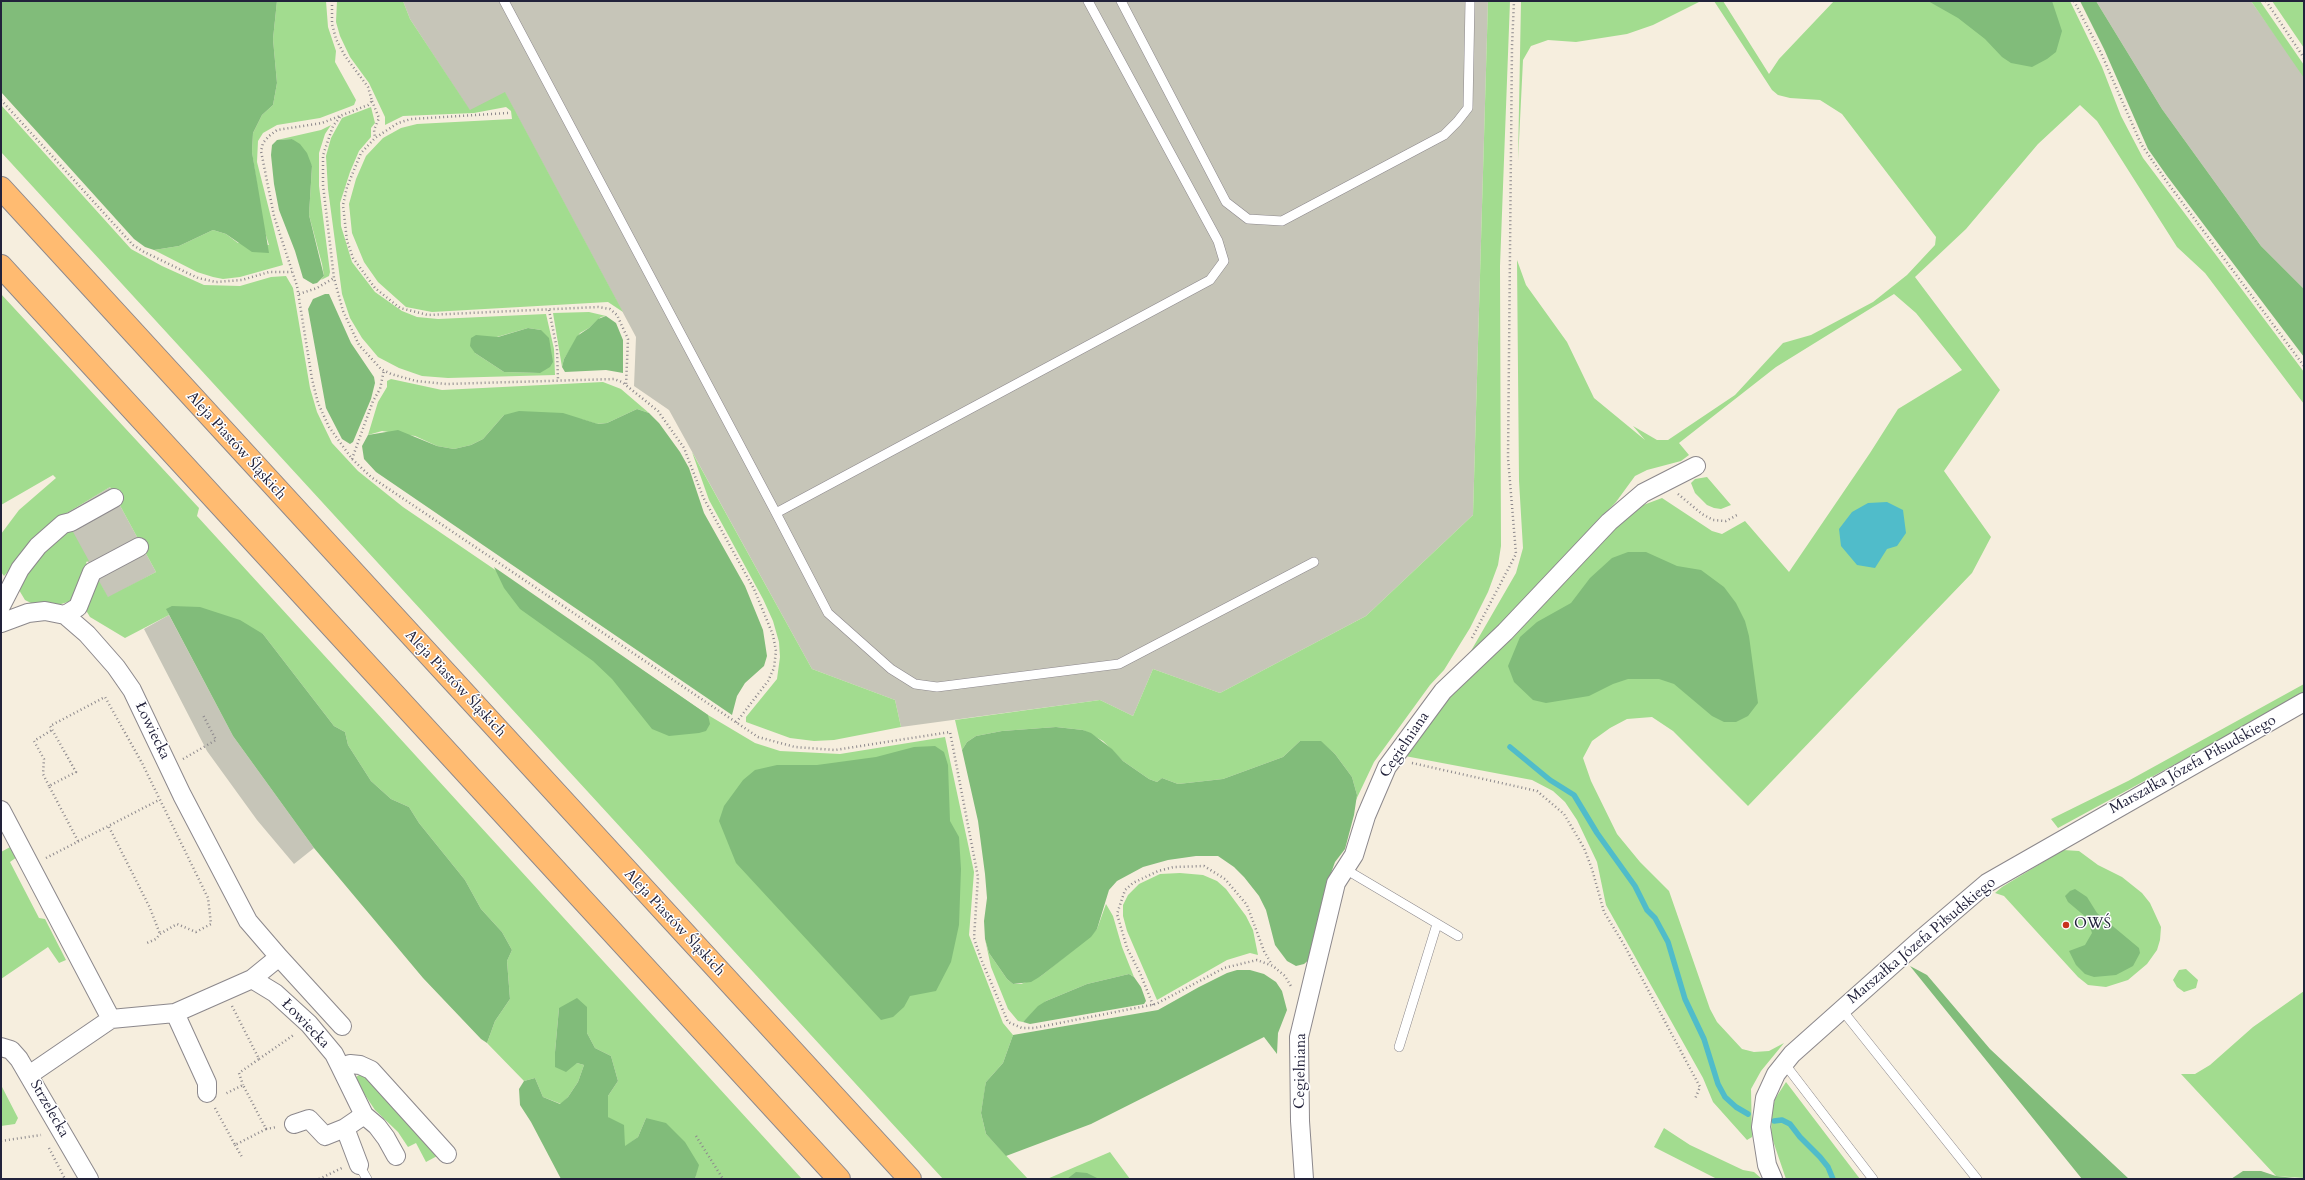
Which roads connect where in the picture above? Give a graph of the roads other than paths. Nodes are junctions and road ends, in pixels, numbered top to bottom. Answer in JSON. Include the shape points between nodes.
{"nodes":[{"id":1,"x":504,"y":1,"type":"edge"},
{"id":2,"x":1088,"y":1,"type":"edge"},
{"id":3,"x":1121,"y":1,"type":"edge"},
{"id":4,"x":1470,"y":1,"type":"edge"},
{"id":5,"x":1,"y":188,"type":"edge"},
{"id":6,"x":1,"y":266,"type":"edge"},
{"id":7,"x":1696,"y":466,"type":"dead end"},
{"id":8,"x":114,"y":498,"type":"dead end"},
{"id":9,"x":776,"y":513,"type":"junction"},
{"id":10,"x":139,"y":547,"type":"dead end"},
{"id":11,"x":1314,"y":562,"type":"dead end"},
{"id":12,"x":1,"y":606,"type":"edge"},
{"id":13,"x":65,"y":615,"type":"junction"},
{"id":14,"x":1,"y":623,"type":"edge"},
{"id":15,"x":2304,"y":702,"type":"edge"},
{"id":16,"x":1,"y":810,"type":"edge"},
{"id":17,"x":1345,"y":869,"type":"junction"},
{"id":18,"x":1437,"y":924,"type":"junction"},
{"id":19,"x":1458,"y":936,"type":"dead end"},
{"id":20,"x":279,"y":957,"type":"junction"},
{"id":21,"x":252,"y":979,"type":"junction"},
{"id":22,"x":1842,"y":1010,"type":"junction"},
{"id":23,"x":175,"y":1013,"type":"junction"},
{"id":24,"x":111,"y":1019,"type":"junction"},
{"id":25,"x":342,"y":1026,"type":"dead end"},
{"id":26,"x":1,"y":1047,"type":"edge"},
{"id":27,"x":1399,"y":1047,"type":"dead end"},
{"id":28,"x":1784,"y":1063,"type":"junction"},
{"id":29,"x":341,"y":1068,"type":"junction"},
{"id":30,"x":29,"y":1075,"type":"junction"},
{"id":31,"x":212,"y":1097,"type":"road end"},
{"id":32,"x":364,"y":1115,"type":"junction"},
{"id":33,"x":294,"y":1124,"type":"dead end"},
{"id":34,"x":346,"y":1128,"type":"junction"},
{"id":35,"x":447,"y":1154,"type":"dead end"},
{"id":36,"x":396,"y":1156,"type":"dead end"},
{"id":37,"x":361,"y":1168,"type":"edge"},
{"id":38,"x":89,"y":1179,"type":"edge"},
{"id":39,"x":838,"y":1179,"type":"edge"},
{"id":40,"x":910,"y":1179,"type":"edge"},
{"id":41,"x":1304,"y":1179,"type":"edge"},
{"id":42,"x":1773,"y":1179,"type":"edge"},
{"id":43,"x":1873,"y":1179,"type":"edge"},
{"id":44,"x":1977,"y":1179,"type":"edge"}],
"edges":[{"from":1,"to":9,"type":"lane"},
{"from":2,"to":9,"type":"lane","via":[[1218,241],[1224,261],[1210,280]]},
{"from":3,"to":4,"type":"lane","via":[[1226,202],[1248,219],[1282,221],[1444,135],[1457,122],[1468,108]]},
{"from":5,"to":40,"type":"highway","name":"Aleja Piastów Śląskich"},
{"from":6,"to":39,"type":"highway"},
{"from":7,"to":17,"type":"street","name":"Cegielniana","via":[[1643,493],[1608,522],[1505,632],[1443,691],[1393,759],[1366,816],[1354,855]]},
{"from":8,"to":12,"type":"street","via":[[63,524],[38,546],[20,569]]},
{"from":9,"to":11,"type":"lane","via":[[828,613],[891,669],[915,684],[937,687],[1119,664]]},
{"from":10,"to":13,"type":"street","via":[[92,572],[78,606]]},
{"from":13,"to":14,"type":"street","name":"Łowiecka","via":[[45,611]]},
{"from":13,"to":20,"type":"street","name":"Łowiecka","via":[[88,634],[132,690],[248,921]]},
{"from":15,"to":22,"type":"street","name":"Marszałka Józefa Piłsudskiego","via":[[1987,883]]},
{"from":16,"to":24,"type":"street"},
{"from":17,"to":18,"type":"lane"},
{"from":17,"to":41,"type":"street","name":"Cegielniana","via":[[1336,883],[1299,1037]]},
{"from":18,"to":19,"type":"lane"},
{"from":18,"to":27,"type":"lane"},
{"from":20,"to":21,"type":"street"},
{"from":20,"to":25,"type":"street","name":"Łowiecka"},
{"from":21,"to":23,"type":"street"},
{"from":21,"to":29,"type":"street","name":"Łowiecka","via":[[276,993],[309,1024],[334,1054]]},
{"from":22,"to":28,"type":"street","name":"Marszałka Józefa Piłsudskiego"},
{"from":22,"to":44,"type":"lane"},
{"from":23,"to":24,"type":"street"},
{"from":23,"to":31,"type":"street"},
{"from":24,"to":30,"type":"street"},
{"from":26,"to":30,"type":"street","name":"Strzelecka","via":[[11,1050],[19,1058]]},
{"from":28,"to":42,"type":"street","name":"Marszałka Józefa Piłsudskiego","via":[[1764,1098],[1761,1127],[1767,1165]]},
{"from":28,"to":43,"type":"lane"},
{"from":29,"to":32,"type":"street","name":"Łowiecka"},
{"from":29,"to":35,"type":"street","via":[[355,1065],[371,1070]]},
{"from":30,"to":38,"type":"street","name":"Strzelecka"},
{"from":32,"to":34,"type":"street"},
{"from":32,"to":36,"type":"street","name":"Łowiecka","via":[[380,1130]]},
{"from":33,"to":34,"type":"street","via":[[309,1119],[325,1136]]},
{"from":34,"to":37,"type":"street"}]}
